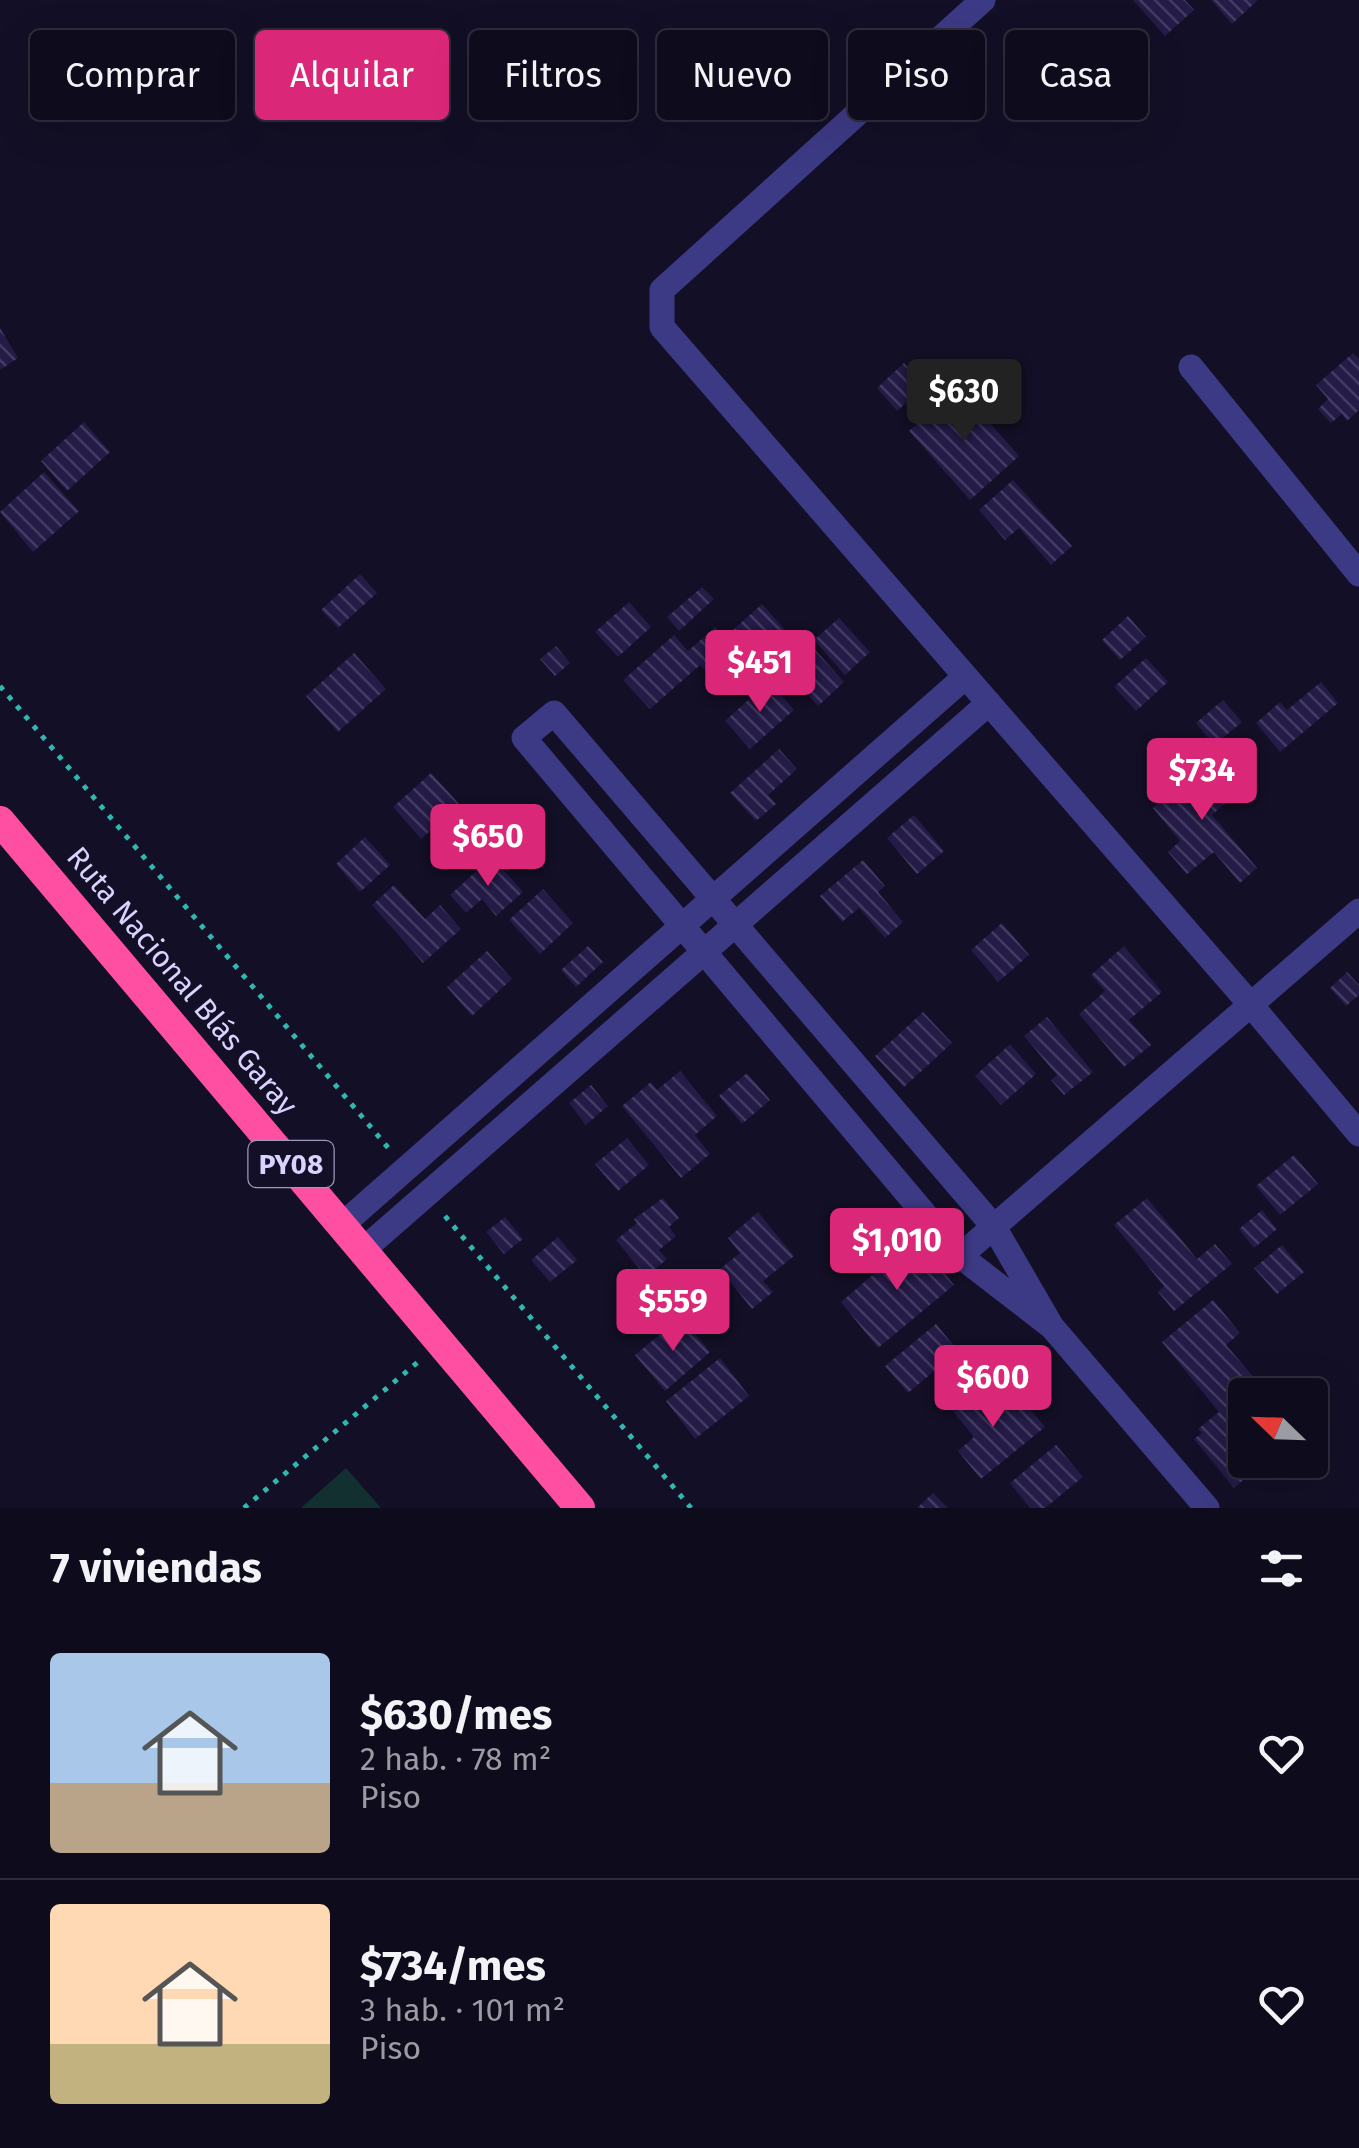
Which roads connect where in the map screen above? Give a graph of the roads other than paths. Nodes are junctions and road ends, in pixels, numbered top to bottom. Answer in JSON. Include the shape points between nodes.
{"nodes":[{"id":1,"x":983,"y":0,"type":"edge"},
{"id":2,"x":1191,"y":367,"type":"dead end"},
{"id":3,"x":1359,"y":574,"type":"edge"},
{"id":4,"x":965,"y":677,"type":"junction"},
{"id":5,"x":989,"y":704,"type":"junction"},
{"id":6,"x":0,"y":821,"type":"edge"},
{"id":7,"x":713,"y":898,"type":"junction"},
{"id":8,"x":1359,"y":911,"type":"edge"},
{"id":9,"x":736,"y":925,"type":"junction"},
{"id":10,"x":682,"y":926,"type":"junction"},
{"id":11,"x":704,"y":952,"type":"junction"},
{"id":12,"x":1251,"y":1004,"type":"junction"},
{"id":13,"x":1359,"y":1134,"type":"edge"},
{"id":14,"x":342,"y":1224,"type":"junction"},
{"id":15,"x":994,"y":1227,"type":"junction"},
{"id":16,"x":363,"y":1250,"type":"junction"},
{"id":17,"x":960,"y":1256,"type":"junction"},
{"id":18,"x":1052,"y":1328,"type":"junction"},
{"id":19,"x":580,"y":1508,"type":"edge"},
{"id":20,"x":1207,"y":1508,"type":"edge"}],
"edges":[{"from":1,"to":4,"type":"street","via":[[662,290],[662,328]]},
{"from":2,"to":3,"type":"street"},
{"from":4,"to":5,"type":"street"},
{"from":4,"to":7,"type":"street"},
{"from":5,"to":9,"type":"street"},
{"from":5,"to":12,"type":"street"},
{"from":6,"to":14,"type":"highway","name":"Ruta Nacional Blás Garay","number":"PY08"},
{"from":7,"to":9,"type":"street"},
{"from":7,"to":10,"type":"street"},
{"from":7,"to":10,"type":"street","via":[[554,713],[524,738]]},
{"from":8,"to":12,"type":"street"},
{"from":9,"to":11,"type":"street"},
{"from":9,"to":15,"type":"street"},
{"from":10,"to":11,"type":"street"},
{"from":10,"to":14,"type":"street"},
{"from":11,"to":16,"type":"street"},
{"from":11,"to":17,"type":"street"},
{"from":12,"to":13,"type":"street"},
{"from":12,"to":15,"type":"street"},
{"from":14,"to":16,"type":"highway","name":"Ruta Nacional Blás Garay","number":"PY08"},
{"from":15,"to":17,"type":"street"},
{"from":15,"to":18,"type":"street"},
{"from":16,"to":19,"type":"highway","name":"Ruta Nacional Blás Garay","number":"PY08"},
{"from":17,"to":18,"type":"street"},
{"from":18,"to":20,"type":"street"}]}
